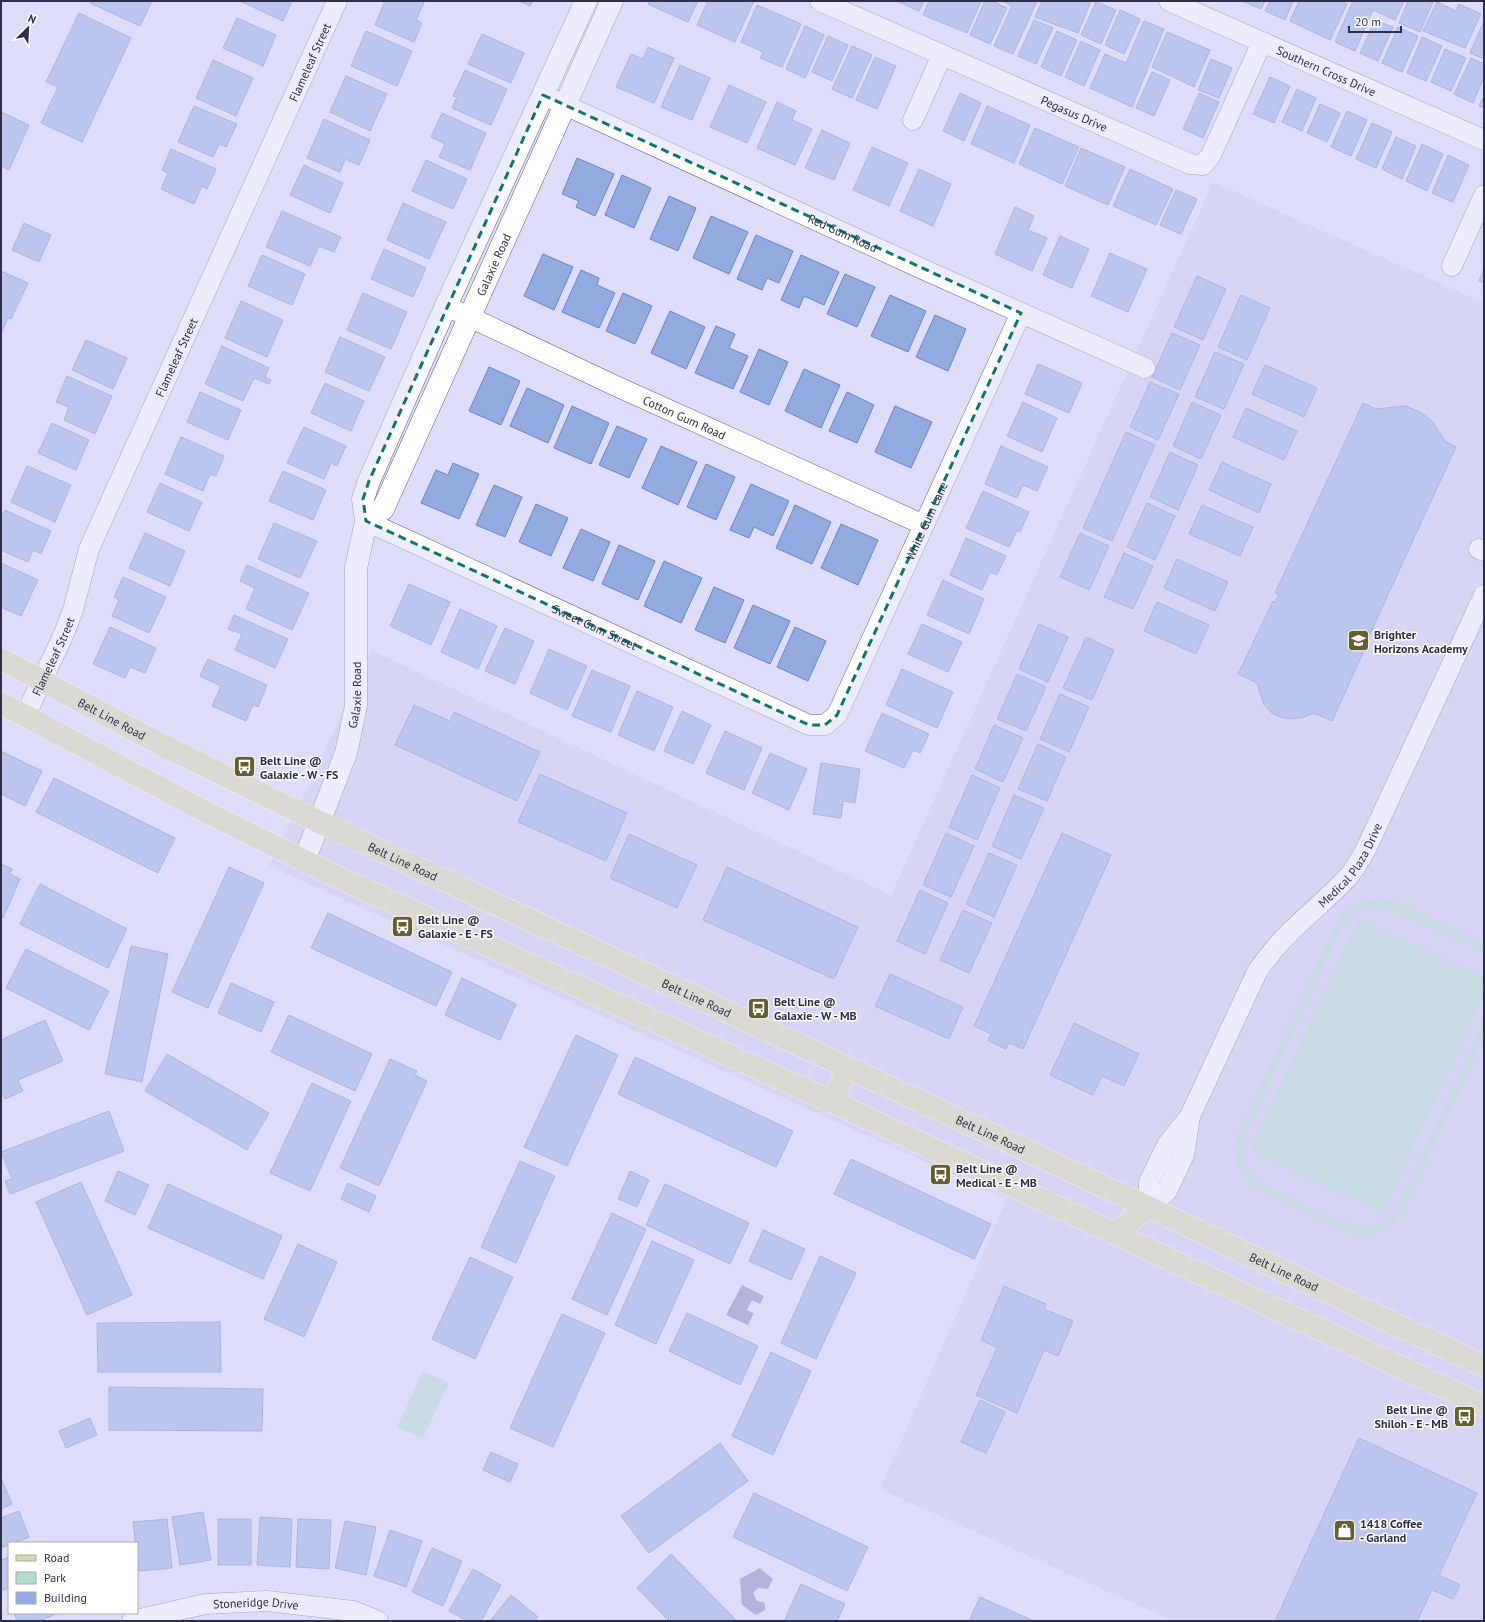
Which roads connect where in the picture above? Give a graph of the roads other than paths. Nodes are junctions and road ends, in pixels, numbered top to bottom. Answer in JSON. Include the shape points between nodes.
{"nodes":[{"id":1,"x":337,"y":1,"type":"edge"},
{"id":2,"x":586,"y":1,"type":"edge"},
{"id":3,"x":612,"y":1,"type":"edge"},
{"id":4,"x":820,"y":1,"type":"edge"},
{"id":5,"x":1169,"y":1,"type":"edge"},
{"id":6,"x":1262,"y":42,"type":"junction"},
{"id":7,"x":942,"y":55,"type":"junction"},
{"id":8,"x":543,"y":95,"type":"junction"},
{"id":9,"x":564,"y":105,"type":"junction"},
{"id":10,"x":913,"y":120,"type":"dead end"},
{"id":11,"x":1484,"y":140,"type":"edge"},
{"id":12,"x":1484,"y":194,"type":"edge"},
{"id":13,"x":1452,"y":266,"type":"dead end"},
{"id":14,"x":446,"y":306,"type":"junction"},
{"id":15,"x":1021,"y":313,"type":"junction"},
{"id":16,"x":469,"y":318,"type":"junction"},
{"id":17,"x":1144,"y":368,"type":"dead end"},
{"id":18,"x":366,"y":521,"type":"junction"},
{"id":19,"x":924,"y":525,"type":"junction"},
{"id":20,"x":1484,"y":595,"type":"edge"},
{"id":21,"x":1,"y":659,"type":"edge"},
{"id":22,"x":42,"y":681,"type":"junction"},
{"id":23,"x":1,"y":704,"type":"edge"},
{"id":24,"x":25,"y":716,"type":"junction"},
{"id":25,"x":825,"y":725,"type":"joint"},
{"id":26,"x":319,"y":822,"type":"junction"},
{"id":27,"x":304,"y":861,"type":"junction"},
{"id":28,"x":848,"y":1067,"type":"junction"},
{"id":29,"x":832,"y":1102,"type":"junction"},
{"id":30,"x":1148,"y":1207,"type":"junction"},
{"id":31,"x":1115,"y":1234,"type":"junction"},
{"id":32,"x":1484,"y":1366,"type":"edge"},
{"id":33,"x":1484,"y":1406,"type":"edge"},
{"id":34,"x":132,"y":1621,"type":"edge"},
{"id":35,"x":378,"y":1621,"type":"edge"}],
"edges":[{"from":1,"to":22,"type":"street","name":"Flameleaf Street","via":[[89,549],[73,610]]},
{"from":2,"to":8,"type":"street","name":"Galaxie Road"},
{"from":3,"to":9,"type":"street","name":"Galaxie Road"},
{"from":4,"to":7,"type":"street","name":"Pegasus Drive"},
{"from":5,"to":6,"type":"street","name":"Southern Cross Drive"},
{"from":6,"to":7,"type":"street","name":"Pegasus Drive","via":[[1211,155],[1202,166],[1190,164]]},
{"from":6,"to":11,"type":"street","name":"Southern Cross Drive"},
{"from":7,"to":10,"type":"street"},
{"from":8,"to":9,"type":"street","name":"Red Gum Road"},
{"from":8,"to":14,"type":"street","name":"Galaxie Road"},
{"from":9,"to":15,"type":"street","name":"Red Gum Road"},
{"from":9,"to":16,"type":"street","name":"Galaxie Road"},
{"from":12,"to":13,"type":"street"},
{"from":14,"to":16,"type":"street","name":"Cotton Gum Road"},
{"from":14,"to":18,"type":"street","name":"Galaxie Road","via":[[369,481],[363,499]]},
{"from":15,"to":17,"type":"street","name":"Red Gum Road"},
{"from":15,"to":19,"type":"street","name":"White Gum Lane"},
{"from":16,"to":18,"type":"street","name":"Galaxie Road","via":[[383,509]]},
{"from":16,"to":19,"type":"street","name":"Cotton Gum Road"},
{"from":18,"to":25,"type":"street","name":"Sweet Gum Street","via":[[809,725]]},
{"from":18,"to":26,"type":"street","name":"Galaxie Road","via":[[356,568],[356,706],[346,753]]},
{"from":19,"to":25,"type":"street","name":"White Gum Lane","via":[[837,715]]},
{"from":20,"to":30,"type":"street","name":"Medical Plaza Drive","via":[[1366,849],[1348,877],[1270,951],[1257,972],[1190,1116],[1184,1155],[1167,1191]]},
{"from":21,"to":22,"type":"main road","name":"Belt Line Road"},
{"from":22,"to":24,"type":"street","name":"Flameleaf Street"},
{"from":22,"to":26,"type":"main road","name":"Belt Line Road","via":[[162,745]]},
{"from":23,"to":24,"type":"main road"},
{"from":24,"to":27,"type":"main road"},
{"from":26,"to":27,"type":"street","name":"Galaxie Road"},
{"from":26,"to":28,"type":"main road","name":"Belt Line Road"},
{"from":27,"to":29,"type":"main road"},
{"from":28,"to":29,"type":"main road"},
{"from":28,"to":30,"type":"main road","name":"Belt Line Road"},
{"from":29,"to":31,"type":"main road"},
{"from":30,"to":31,"type":"main road"},
{"from":30,"to":32,"type":"main road","name":"Belt Line Road"},
{"from":31,"to":33,"type":"main road"},
{"from":34,"to":35,"type":"street","name":"Stoneridge Drive","via":[[205,1604],[267,1601],[353,1611]]}]}
